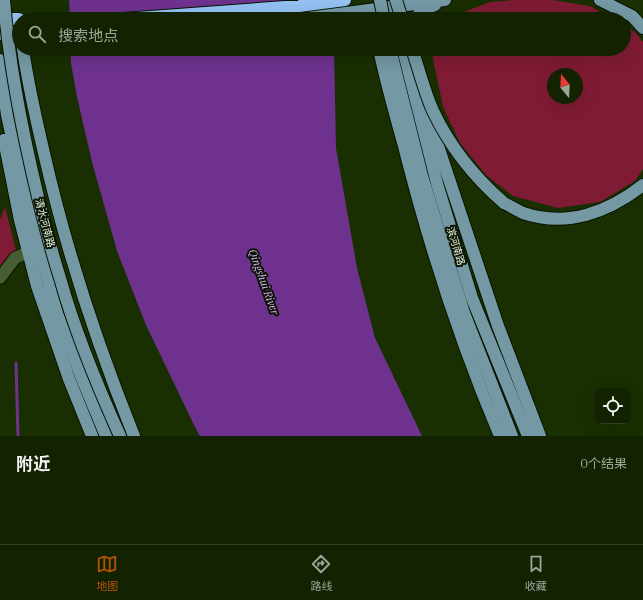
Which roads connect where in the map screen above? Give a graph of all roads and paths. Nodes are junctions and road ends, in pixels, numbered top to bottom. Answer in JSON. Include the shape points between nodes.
{"nodes":[{"id":1,"x":4,"y":0,"type":"edge"},
{"id":2,"x":345,"y":0,"type":"edge"},
{"id":3,"x":380,"y":0,"type":"edge"},
{"id":4,"x":395,"y":0,"type":"edge"},
{"id":5,"x":445,"y":0,"type":"edge"},
{"id":6,"x":449,"y":0,"type":"edge"},
{"id":7,"x":600,"y":0,"type":"edge"},
{"id":8,"x":222,"y":12,"type":"edge"},
{"id":9,"x":360,"y":12,"type":"edge"},
{"id":10,"x":383,"y":12,"type":"edge"},
{"id":11,"x":396,"y":12,"type":"edge"},
{"id":12,"x":399,"y":12,"type":"edge"},
{"id":13,"x":420,"y":12,"type":"edge"},
{"id":14,"x":624,"y":12,"type":"edge"},
{"id":15,"x":631,"y":16,"type":"edge"},
{"id":16,"x":0,"y":19,"type":"edge"},
{"id":17,"x":12,"y":19,"type":"edge"},
{"id":18,"x":12,"y":22,"type":"edge"},
{"id":19,"x":0,"y":23,"type":"edge"},
{"id":20,"x":643,"y":28,"type":"edge"},
{"id":21,"x":0,"y":34,"type":"edge"},
{"id":22,"x":12,"y":35,"type":"edge"},
{"id":23,"x":24,"y":56,"type":"edge"},
{"id":24,"x":381,"y":56,"type":"edge"},
{"id":25,"x":392,"y":56,"type":"edge"},
{"id":26,"x":405,"y":56,"type":"edge"},
{"id":27,"x":414,"y":56,"type":"edge"},
{"id":28,"x":419,"y":56,"type":"edge"},
{"id":29,"x":0,"y":60,"type":"edge"},
{"id":30,"x":0,"y":117,"type":"edge"},
{"id":31,"x":643,"y":185,"type":"edge"},
{"id":32,"x":28,"y":252,"type":"junction"},
{"id":33,"x":0,"y":278,"type":"edge"},
{"id":34,"x":92,"y":436,"type":"edge"},
{"id":35,"x":106,"y":436,"type":"edge"},
{"id":36,"x":120,"y":436,"type":"edge"},
{"id":37,"x":134,"y":436,"type":"edge"},
{"id":38,"x":500,"y":436,"type":"edge"},
{"id":39,"x":512,"y":436,"type":"edge"},
{"id":40,"x":528,"y":436,"type":"edge"},
{"id":41,"x":540,"y":436,"type":"edge"}],
"edges":[{"from":1,"to":36,"type":"main road","name":"清水河南路","bridge":true,"via":[[16,101],[42,212],[76,326]]},
{"from":2,"to":8,"type":"highway"},
{"from":3,"to":10,"type":"main road","bridge":true},
{"from":4,"to":11,"type":"main road"},
{"from":4,"to":12,"type":"main road","bridge":true},
{"from":5,"to":9,"type":"main road"},
{"from":6,"to":13,"type":"main road"},
{"from":7,"to":14,"type":"main road"},
{"from":15,"to":20,"type":"main road"},
{"from":16,"to":17,"type":"highway"},
{"from":18,"to":19,"type":"main road"},
{"from":21,"to":22,"type":"main road"},
{"from":23,"to":37,"type":"main road","via":[[36,118],[66,244],[107,367]]},
{"from":24,"to":38,"type":"main road","via":[[414,186],[445,292]]},
{"from":25,"to":39,"type":"main road","name":"滨河南路","via":[[422,176],[464,313]]},
{"from":26,"to":40,"type":"main road","name":"滨河南路","via":[[438,187],[472,298]]},
{"from":27,"to":31,"type":"main road","bridge":true,"via":[[432,110],[450,144],[471,171],[504,203],[523,213],[546,218],[567,218],[590,215],[610,207]]},
{"from":28,"to":41,"type":"main road","via":[[436,140],[498,326]]},
{"from":29,"to":35,"type":"main road","name":"清水河南路","via":[[7,115],[28,210],[57,313]]},
{"from":30,"to":32,"type":"main road"},
{"from":32,"to":33,"type":"lane","via":[[15,258]]},
{"from":32,"to":34,"type":"main road","via":[[69,379]]}]}
